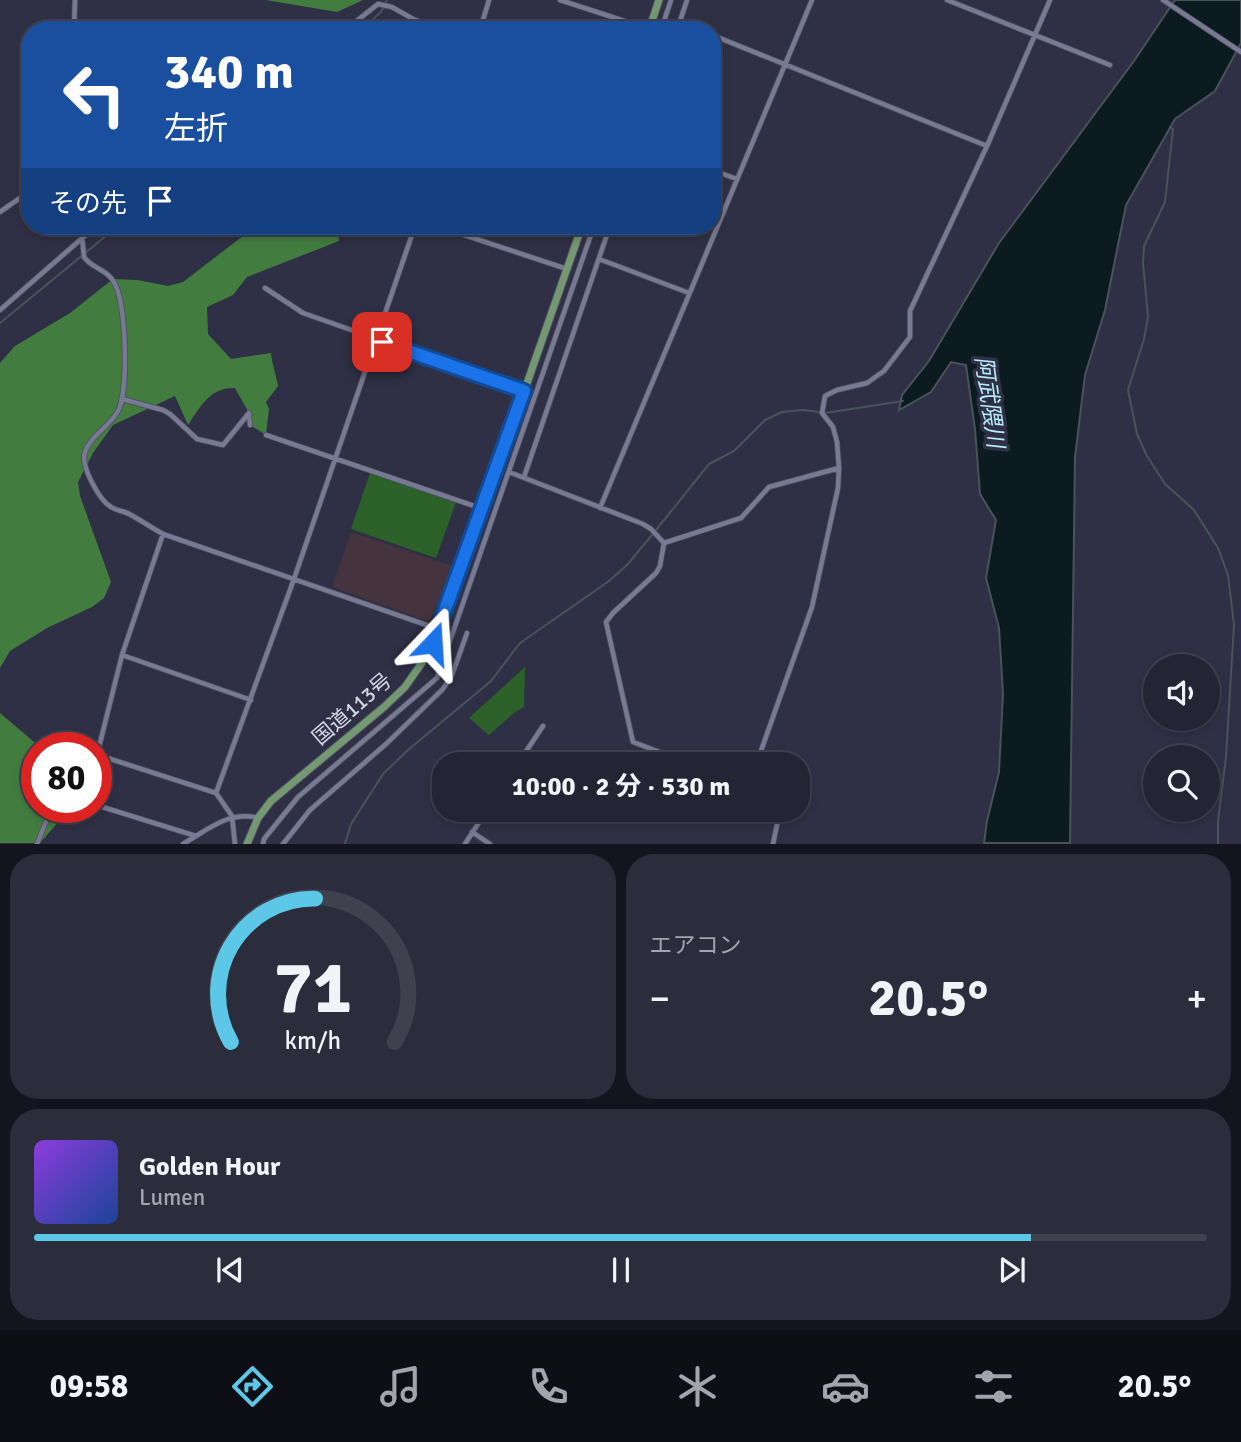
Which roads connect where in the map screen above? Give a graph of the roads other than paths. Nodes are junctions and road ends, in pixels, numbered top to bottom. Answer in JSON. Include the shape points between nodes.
{"nodes":[{"id":1,"x":75,"y":0,"type":"edge"},
{"id":2,"x":489,"y":0,"type":"edge"},
{"id":3,"x":560,"y":0,"type":"edge"},
{"id":4,"x":659,"y":0,"type":"edge"},
{"id":5,"x":671,"y":0,"type":"edge"},
{"id":6,"x":687,"y":0,"type":"edge"},
{"id":7,"x":812,"y":0,"type":"edge"},
{"id":8,"x":947,"y":0,"type":"edge"},
{"id":9,"x":1050,"y":0,"type":"edge"},
{"id":10,"x":1163,"y":0,"type":"edge"},
{"id":11,"x":74,"y":21,"type":"edge"},
{"id":12,"x":356,"y":21,"type":"edge"},
{"id":13,"x":419,"y":21,"type":"edge"},
{"id":14,"x":483,"y":21,"type":"edge"},
{"id":15,"x":624,"y":21,"type":"edge"},
{"id":16,"x":652,"y":21,"type":"edge"},
{"id":17,"x":664,"y":21,"type":"edge"},
{"id":18,"x":680,"y":21,"type":"edge"},
{"id":19,"x":1035,"y":36,"type":"junction"},
{"id":20,"x":721,"y":39,"type":"edge"},
{"id":21,"x":1241,"y":52,"type":"edge"},
{"id":22,"x":785,"y":64,"type":"junction"},
{"id":23,"x":1110,"y":65,"type":"dead end"},
{"id":24,"x":987,"y":146,"type":"junction"},
{"id":25,"x":721,"y":173,"type":"edge"},
{"id":26,"x":737,"y":179,"type":"junction"},
{"id":27,"x":21,"y":197,"type":"edge"},
{"id":28,"x":0,"y":212,"type":"edge"},
{"id":29,"x":721,"y":217,"type":"edge"},
{"id":30,"x":85,"y":235,"type":"edge"},
{"id":31,"x":412,"y":235,"type":"edge"},
{"id":32,"x":464,"y":235,"type":"edge"},
{"id":33,"x":579,"y":235,"type":"edge"},
{"id":34,"x":591,"y":235,"type":"edge"},
{"id":35,"x":607,"y":235,"type":"edge"},
{"id":36,"x":713,"y":235,"type":"edge"},
{"id":37,"x":83,"y":237,"type":"junction"},
{"id":38,"x":599,"y":258,"type":"junction"},
{"id":39,"x":567,"y":270,"type":"junction"},
{"id":40,"x":265,"y":288,"type":"dead end"},
{"id":41,"x":689,"y":293,"type":"junction"},
{"id":42,"x":0,"y":310,"type":"edge"},
{"id":43,"x":376,"y":340,"type":"junction"},
{"id":44,"x":524,"y":391,"type":"junction"},
{"id":45,"x":122,"y":399,"type":"junction"},
{"id":46,"x":250,"y":425,"type":"dead end"},
{"id":47,"x":266,"y":435,"type":"dead end"},
{"id":48,"x":336,"y":459,"type":"junction"},
{"id":49,"x":839,"y":468,"type":"junction"},
{"id":50,"x":509,"y":472,"type":"junction"},
{"id":51,"x":524,"y":477,"type":"junction"},
{"id":52,"x":600,"y":508,"type":"junction"},
{"id":53,"x":483,"y":509,"type":"junction"},
{"id":54,"x":163,"y":534,"type":"junction"},
{"id":55,"x":664,"y":544,"type":"junction"},
{"id":56,"x":294,"y":579,"type":"junction"},
{"id":57,"x":438,"y":629,"type":"junction"},
{"id":58,"x":467,"y":633,"type":"dead end"},
{"id":59,"x":121,"y":655,"type":"junction"},
{"id":60,"x":251,"y":700,"type":"junction"},
{"id":61,"x":544,"y":726,"type":"dead end"},
{"id":62,"x":103,"y":732,"type":"edge"},
{"id":63,"x":526,"y":752,"type":"edge"},
{"id":64,"x":660,"y":752,"type":"edge"},
{"id":65,"x":761,"y":752,"type":"edge"},
{"id":66,"x":112,"y":762,"type":"edge"},
{"id":67,"x":216,"y":793,"type":"junction"},
{"id":68,"x":112,"y":810,"type":"edge"},
{"id":69,"x":232,"y":816,"type":"junction"},
{"id":70,"x":258,"y":818,"type":"junction"},
{"id":71,"x":479,"y":822,"type":"edge"},
{"id":72,"x":778,"y":822,"type":"edge"},
{"id":73,"x":45,"y":823,"type":"edge"},
{"id":74,"x":472,"y":832,"type":"junction"},
{"id":75,"x":196,"y":836,"type":"junction"},
{"id":76,"x":37,"y":844,"type":"edge"},
{"id":77,"x":183,"y":844,"type":"edge"},
{"id":78,"x":235,"y":844,"type":"edge"},
{"id":79,"x":247,"y":844,"type":"edge"},
{"id":80,"x":263,"y":844,"type":"edge"},
{"id":81,"x":284,"y":844,"type":"edge"},
{"id":82,"x":465,"y":844,"type":"edge"},
{"id":83,"x":490,"y":844,"type":"edge"},
{"id":84,"x":773,"y":844,"type":"edge"}],
"edges":[{"from":1,"to":11,"type":"street"},
{"from":2,"to":14,"type":"street"},
{"from":3,"to":15,"type":"street"},
{"from":4,"to":16,"type":"highway"},
{"from":5,"to":17,"type":"street"},
{"from":6,"to":18,"type":"street"},
{"from":7,"to":22,"type":"street"},
{"from":8,"to":19,"type":"street"},
{"from":9,"to":19,"type":"street"},
{"from":10,"to":21,"type":"street"},
{"from":12,"to":13,"type":"street","via":[[378,4]]},
{"from":19,"to":23,"type":"street"},
{"from":19,"to":24,"type":"street"},
{"from":20,"to":22,"type":"street"},
{"from":22,"to":24,"type":"street"},
{"from":22,"to":26,"type":"street"},
{"from":24,"to":49,"type":"street","via":[[911,310],[910,337],[876,379],[825,396],[821,413],[833,428]]},
{"from":25,"to":26,"type":"street"},
{"from":26,"to":29,"type":"street"},
{"from":27,"to":28,"type":"street"},
{"from":30,"to":37,"type":"street"},
{"from":31,"to":43,"type":"street"},
{"from":32,"to":39,"type":"street"},
{"from":33,"to":39,"type":"highway","name":"国道113号"},
{"from":34,"to":50,"type":"street"},
{"from":35,"to":38,"type":"street"},
{"from":36,"to":41,"type":"street"},
{"from":37,"to":42,"type":"street"},
{"from":37,"to":45,"type":"street","via":[[86,261],[107,272],[119,295],[125,379]]},
{"from":38,"to":41,"type":"street"},
{"from":38,"to":51,"type":"street"},
{"from":39,"to":44,"type":"highway","name":"国道113号"},
{"from":40,"to":43,"type":"street","via":[[303,313]]},
{"from":41,"to":52,"type":"street"},
{"from":43,"to":44,"type":"street"},
{"from":43,"to":48,"type":"street"},
{"from":44,"to":53,"type":"highway","name":"国道113号"},
{"from":45,"to":46,"type":"street","via":[[170,414],[204,441],[223,444],[249,413]]},
{"from":45,"to":54,"type":"street","via":[[82,459],[109,507],[129,513]]},
{"from":47,"to":48,"type":"street"},
{"from":48,"to":53,"type":"street"},
{"from":48,"to":56,"type":"street"},
{"from":49,"to":55,"type":"street","via":[[769,488],[741,518]]},
{"from":49,"to":65,"type":"street","via":[[812,607]]},
{"from":50,"to":51,"type":"street"},
{"from":50,"to":80,"type":"street","via":[[437,678],[298,797]]},
{"from":51,"to":52,"type":"street"},
{"from":52,"to":55,"type":"street","via":[[643,524]]},
{"from":53,"to":57,"type":"highway","name":"国道113号"},
{"from":54,"to":56,"type":"street"},
{"from":54,"to":59,"type":"street"},
{"from":55,"to":64,"type":"street","via":[[656,573],[606,622],[633,742]]},
{"from":56,"to":57,"type":"street"},
{"from":56,"to":60,"type":"street"},
{"from":57,"to":70,"type":"highway","name":"国道113号","via":[[428,654],[405,687],[271,801]]},
{"from":58,"to":81,"type":"street","via":[[443,690],[310,810]]},
{"from":59,"to":60,"type":"street"},
{"from":59,"to":62,"type":"street"},
{"from":60,"to":67,"type":"street"},
{"from":61,"to":63,"type":"street"},
{"from":66,"to":67,"type":"street"},
{"from":67,"to":69,"type":"street"},
{"from":68,"to":75,"type":"street"},
{"from":69,"to":70,"type":"street"},
{"from":69,"to":75,"type":"street"},
{"from":69,"to":78,"type":"street"},
{"from":70,"to":79,"type":"highway","name":"国道113号"},
{"from":71,"to":74,"type":"street"},
{"from":72,"to":84,"type":"street"},
{"from":73,"to":76,"type":"street"},
{"from":74,"to":82,"type":"street"},
{"from":74,"to":83,"type":"street"},
{"from":75,"to":77,"type":"street"}]}
